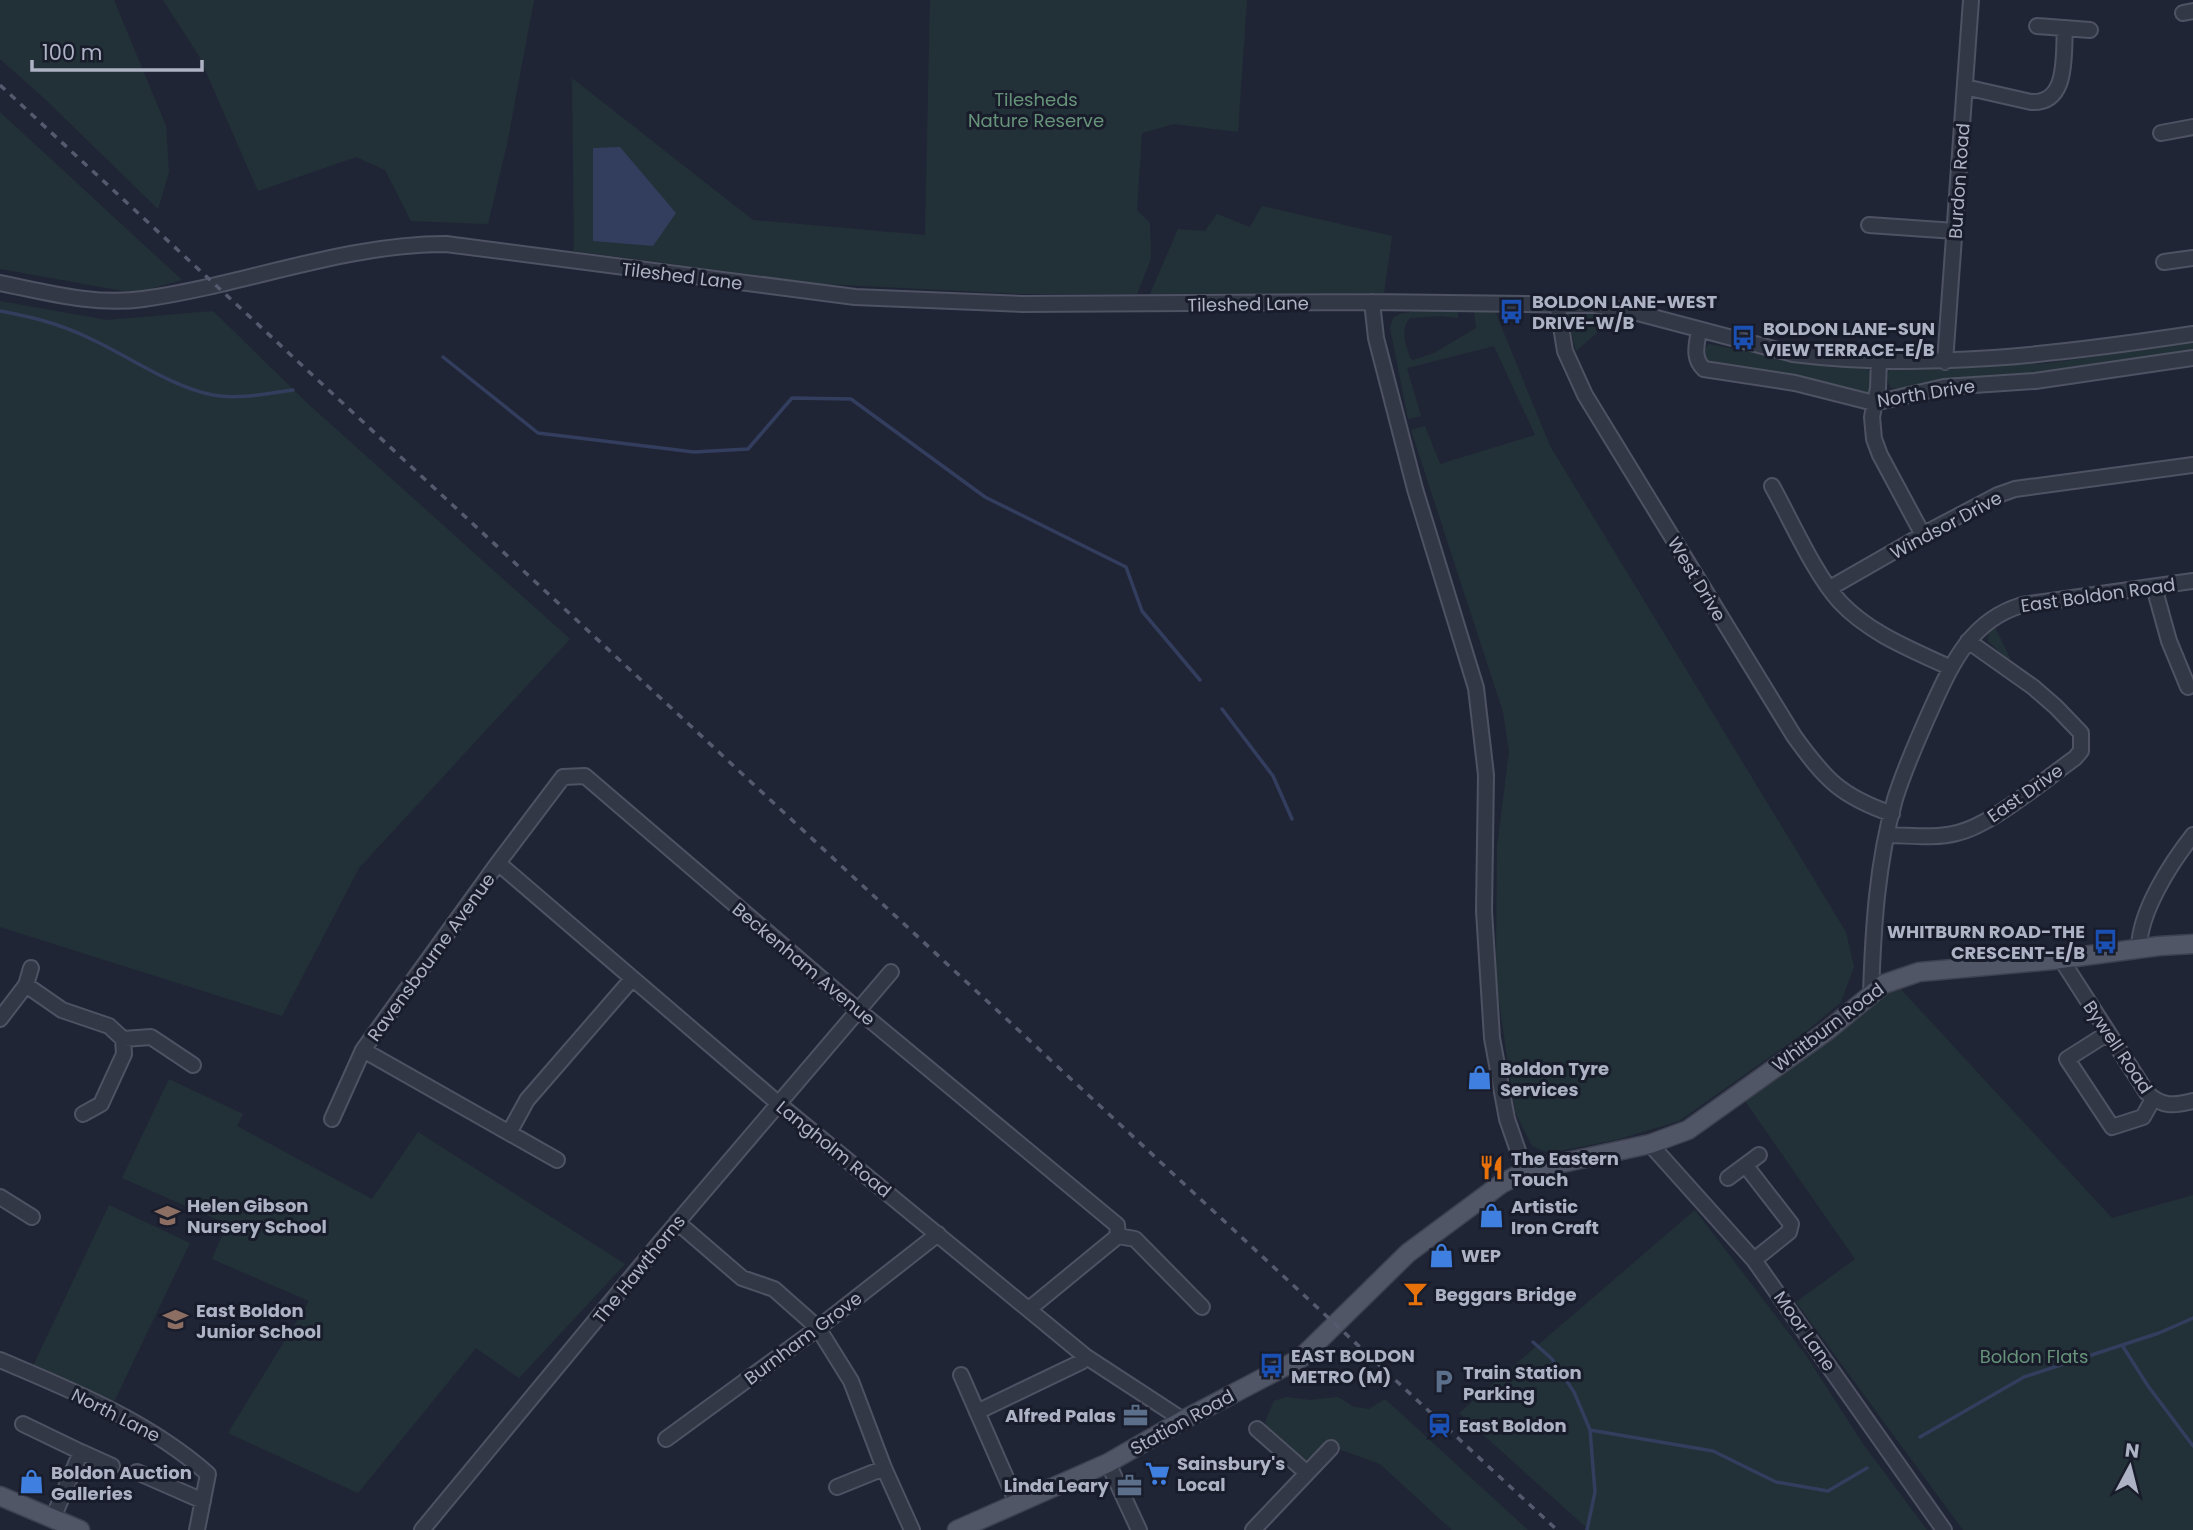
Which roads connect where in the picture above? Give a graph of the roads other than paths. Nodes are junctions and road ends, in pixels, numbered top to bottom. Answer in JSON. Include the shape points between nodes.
{"nodes":[{"id":1,"x":1971,"y":0,"type":"edge"},
{"id":2,"x":2037,"y":26,"type":"dead end"},
{"id":3,"x":2065,"y":28,"type":"junction"},
{"id":4,"x":2090,"y":30,"type":"dead end"},
{"id":5,"x":1965,"y":87,"type":"junction"},
{"id":6,"x":2193,"y":127,"type":"edge"},
{"id":7,"x":2161,"y":133,"type":"dead end"},
{"id":8,"x":1869,"y":225,"type":"dead end"},
{"id":9,"x":1955,"y":231,"type":"junction"},
{"id":10,"x":2193,"y":258,"type":"edge"},
{"id":11,"x":2164,"y":262,"type":"dead end"},
{"id":12,"x":0,"y":283,"type":"edge"},
{"id":13,"x":1372,"y":302,"type":"junction"},
{"id":14,"x":1557,"y":303,"type":"junction"},
{"id":15,"x":1699,"y":330,"type":"junction"},
{"id":16,"x":2193,"y":334,"type":"edge"},
{"id":17,"x":2193,"y":358,"type":"edge"},
{"id":18,"x":1879,"y":360,"type":"junction"},
{"id":19,"x":1945,"y":362,"type":"junction"},
{"id":20,"x":1874,"y":403,"type":"junction"},
{"id":21,"x":2193,"y":465,"type":"edge"},
{"id":22,"x":1772,"y":486,"type":"dead end"},
{"id":23,"x":1923,"y":535,"type":"junction"},
{"id":24,"x":2193,"y":581,"type":"edge"},
{"id":25,"x":2154,"y":587,"type":"junction"},
{"id":26,"x":1830,"y":588,"type":"junction"},
{"id":27,"x":1968,"y":641,"type":"junction"},
{"id":28,"x":1951,"y":668,"type":"junction"},
{"id":29,"x":2188,"y":687,"type":"dead end"},
{"id":30,"x":1892,"y":814,"type":"junction"},
{"id":31,"x":1886,"y":835,"type":"junction"},
{"id":32,"x":2193,"y":835,"type":"edge"},
{"id":33,"x":498,"y":863,"type":"junction"},
{"id":34,"x":2193,"y":944,"type":"edge"},
{"id":35,"x":2139,"y":949,"type":"junction"},
{"id":36,"x":2061,"y":959,"type":"junction"},
{"id":37,"x":31,"y":968,"type":"dead end"},
{"id":38,"x":891,"y":972,"type":"dead end"},
{"id":39,"x":632,"y":979,"type":"junction"},
{"id":40,"x":26,"y":985,"type":"junction"},
{"id":41,"x":1871,"y":995,"type":"junction"},
{"id":42,"x":3,"y":1010,"type":"edge"},
{"id":43,"x":858,"y":1010,"type":"junction"},
{"id":44,"x":2108,"y":1033,"type":"junction"},
{"id":45,"x":123,"y":1039,"type":"junction"},
{"id":46,"x":363,"y":1050,"type":"junction"},
{"id":47,"x":193,"y":1065,"type":"dead end"},
{"id":48,"x":2153,"y":1099,"type":"junction"},
{"id":49,"x":2193,"y":1101,"type":"edge"},
{"id":50,"x":779,"y":1104,"type":"junction"},
{"id":51,"x":83,"y":1114,"type":"dead end"},
{"id":52,"x":332,"y":1119,"type":"dead end"},
{"id":53,"x":509,"y":1133,"type":"junction"},
{"id":54,"x":1650,"y":1144,"type":"junction"},
{"id":55,"x":1759,"y":1155,"type":"dead end"},
{"id":56,"x":556,"y":1160,"type":"dead end"},
{"id":57,"x":1746,"y":1166,"type":"junction"},
{"id":58,"x":1525,"y":1171,"type":"junction"},
{"id":59,"x":1728,"y":1178,"type":"dead end"},
{"id":60,"x":0,"y":1197,"type":"edge"},
{"id":61,"x":32,"y":1217,"type":"dead end"},
{"id":62,"x":677,"y":1222,"type":"junction"},
{"id":63,"x":938,"y":1234,"type":"junction"},
{"id":64,"x":1118,"y":1236,"type":"junction"},
{"id":65,"x":1754,"y":1260,"type":"junction"},
{"id":66,"x":1202,"y":1307,"type":"dead end"},
{"id":67,"x":1029,"y":1309,"type":"junction"},
{"id":68,"x":818,"y":1328,"type":"junction"},
{"id":69,"x":1085,"y":1356,"type":"junction"},
{"id":70,"x":0,"y":1360,"type":"edge"},
{"id":71,"x":961,"y":1375,"type":"dead end"},
{"id":72,"x":977,"y":1412,"type":"junction"},
{"id":73,"x":1183,"y":1420,"type":"junction"},
{"id":74,"x":23,"y":1424,"type":"dead end"},
{"id":75,"x":1257,"y":1429,"type":"dead end"},
{"id":76,"x":666,"y":1439,"type":"dead end"},
{"id":77,"x":1331,"y":1448,"type":"dead end"},
{"id":78,"x":81,"y":1452,"type":"junction"},
{"id":79,"x":1108,"y":1463,"type":"junction"},
{"id":80,"x":112,"y":1466,"type":"dead end"},
{"id":81,"x":884,"y":1468,"type":"junction"},
{"id":82,"x":137,"y":1472,"type":"dead end"},
{"id":83,"x":1307,"y":1473,"type":"junction"},
{"id":84,"x":837,"y":1487,"type":"dead end"},
{"id":85,"x":0,"y":1496,"type":"edge"},
{"id":86,"x":203,"y":1501,"type":"junction"},
{"id":87,"x":1017,"y":1503,"type":"junction"},
{"id":88,"x":53,"y":1518,"type":"junction"},
{"id":89,"x":80,"y":1530,"type":"edge"},
{"id":90,"x":197,"y":1530,"type":"edge"},
{"id":91,"x":422,"y":1530,"type":"edge"},
{"id":92,"x":912,"y":1530,"type":"edge"},
{"id":93,"x":957,"y":1530,"type":"edge"},
{"id":94,"x":1139,"y":1530,"type":"edge"},
{"id":95,"x":1253,"y":1530,"type":"edge"},
{"id":96,"x":1944,"y":1530,"type":"edge"}],
"edges":[{"from":1,"to":5,"type":"street","name":"Burdon Road"},
{"from":2,"to":3,"type":"street"},
{"from":3,"to":4,"type":"street"},
{"from":3,"to":5,"type":"street","via":[[2060,83],[2050,99],[2031,102]]},
{"from":5,"to":9,"type":"street","name":"Burdon Road"},
{"from":6,"to":7,"type":"street"},
{"from":8,"to":9,"type":"street"},
{"from":9,"to":19,"type":"street","name":"Burdon Road"},
{"from":10,"to":11,"type":"street"},
{"from":12,"to":13,"type":"street","name":"Tileshed Lane","via":[[105,300],[141,300],[378,249],[446,244],[855,296],[1022,304]]},
{"from":13,"to":14,"type":"street","name":"Tileshed Lane"},
{"from":13,"to":58,"type":"street","via":[[1376,338],[1415,489],[1476,688],[1486,775],[1484,911],[1492,1038],[1507,1119]]},
{"from":14,"to":15,"type":"street","name":"Tileshed Lane","via":[[1630,311]]},
{"from":14,"to":30,"type":"street","name":"West Drive","via":[[1565,351],[1585,396],[1794,736],[1841,791]]},
{"from":15,"to":18,"type":"street","name":"Tileshed Lane","via":[[1793,354]]},
{"from":15,"to":20,"type":"street","name":"North Drive","via":[[1696,355],[1704,369],[1795,383]]},
{"from":16,"to":19,"type":"street","name":"Tileshed Lane","via":[[2063,353]]},
{"from":17,"to":20,"type":"street","name":"North Drive","via":[[2035,381],[1944,387]]},
{"from":18,"to":19,"type":"street","name":"Tileshed Lane"},
{"from":18,"to":20,"type":"street"},
{"from":20,"to":23,"type":"street","via":[[1874,439]]},
{"from":21,"to":23,"type":"street","name":"Windsor Drive","via":[[2015,489]]},
{"from":22,"to":26,"type":"street"},
{"from":23,"to":26,"type":"street","name":"Windsor Drive"},
{"from":24,"to":25,"type":"street","name":"East Boldon Road"},
{"from":25,"to":27,"type":"street","name":"East Boldon Road","via":[[2022,605],[2006,610]]},
{"from":25,"to":29,"type":"street"},
{"from":26,"to":28,"type":"street","via":[[1865,623]]},
{"from":27,"to":28,"type":"street","name":"East Boldon Road"},
{"from":27,"to":31,"type":"street","name":"East Drive","via":[[2056,707],[2081,733],[2081,751],[1970,830],[1931,836]]},
{"from":28,"to":30,"type":"street","name":"East Boldon Road","via":[[1910,757]]},
{"from":30,"to":31,"type":"street","name":"East Boldon Road"},
{"from":31,"to":41,"type":"street","name":"East Boldon Road","via":[[1875,898]]},
{"from":32,"to":35,"type":"street","via":[[2158,889],[2139,935]]},
{"from":33,"to":39,"type":"street","name":"Langholm Road"},
{"from":33,"to":43,"type":"street","name":"Beckenham Avenue","via":[[563,777],[585,776]]},
{"from":33,"to":46,"type":"street","name":"Ravensbourne Avenue"},
{"from":34,"to":35,"type":"main road","name":"Whitburn Road"},
{"from":35,"to":36,"type":"main road","name":"Whitburn Road"},
{"from":36,"to":41,"type":"main road","name":"Whitburn Road","via":[[1919,972],[1884,984]]},
{"from":36,"to":44,"type":"street","name":"Bywell Road"},
{"from":37,"to":40,"type":"street"},
{"from":38,"to":43,"type":"street","name":"The Hawthorns"},
{"from":39,"to":50,"type":"street","name":"Langholm Road"},
{"from":39,"to":53,"type":"street","via":[[527,1100]]},
{"from":40,"to":42,"type":"street"},
{"from":40,"to":45,"type":"street","via":[[62,1010],[108,1026]]},
{"from":41,"to":54,"type":"main road","name":"Whitburn Road","via":[[1688,1130]]},
{"from":43,"to":50,"type":"street","name":"The Hawthorns"},
{"from":43,"to":64,"type":"street","name":"Beckenham Avenue","via":[[1117,1225]]},
{"from":44,"to":48,"type":"street","name":"Bywell Road"},
{"from":44,"to":48,"type":"street","via":[[2067,1059],[2112,1127],[2143,1117]]},
{"from":45,"to":47,"type":"street","via":[[150,1037]]},
{"from":45,"to":51,"type":"street","via":[[124,1054],[101,1104]]},
{"from":46,"to":52,"type":"street","name":"Ravensbourne Avenue"},
{"from":46,"to":53,"type":"street","name":"Ravensbourne Avenue"},
{"from":48,"to":49,"type":"street","name":"Bywell Road","via":[[2168,1106]]},
{"from":50,"to":62,"type":"street","name":"The Hawthorns"},
{"from":50,"to":63,"type":"street","name":"Langholm Road"},
{"from":53,"to":56,"type":"street","name":"Ravensbourne Avenue"},
{"from":54,"to":58,"type":"main road","name":"Whitburn Road"},
{"from":54,"to":65,"type":"street","name":"Moor Lane"},
{"from":55,"to":57,"type":"street"},
{"from":57,"to":59,"type":"street"},
{"from":57,"to":65,"type":"street","via":[[1791,1224],[1789,1232]]},
{"from":58,"to":73,"type":"main road","name":"Station Road","via":[[1408,1253],[1301,1358]]},
{"from":60,"to":61,"type":"street"},
{"from":62,"to":68,"type":"street","via":[[742,1278],[774,1289]]},
{"from":62,"to":91,"type":"street","name":"The Hawthorns"},
{"from":63,"to":67,"type":"street","name":"Langholm Road"},
{"from":63,"to":68,"type":"street","name":"Burnham Grove"},
{"from":64,"to":66,"type":"street","via":[[1135,1239]]},
{"from":64,"to":67,"type":"street"},
{"from":65,"to":96,"type":"street","name":"Moor Lane"},
{"from":67,"to":69,"type":"street","name":"Langholm Road"},
{"from":68,"to":76,"type":"street","name":"Burnham Grove"},
{"from":68,"to":81,"type":"street","via":[[851,1381]]},
{"from":69,"to":72,"type":"street"},
{"from":69,"to":73,"type":"street","name":"Langholm Road"},
{"from":70,"to":86,"type":"street","name":"North Lane","via":[[161,1437],[208,1474]]},
{"from":71,"to":72,"type":"street"},
{"from":72,"to":87,"type":"street"},
{"from":73,"to":79,"type":"main road","name":"Station Road"},
{"from":74,"to":78,"type":"street"},
{"from":75,"to":83,"type":"street"},
{"from":77,"to":83,"type":"street"},
{"from":78,"to":80,"type":"street"},
{"from":78,"to":88,"type":"street"},
{"from":79,"to":87,"type":"main road","name":"Station Road"},
{"from":79,"to":94,"type":"street"},
{"from":81,"to":84,"type":"street"},
{"from":81,"to":92,"type":"street"},
{"from":82,"to":86,"type":"street"},
{"from":83,"to":95,"type":"street"},
{"from":85,"to":88,"type":"main road"},
{"from":86,"to":90,"type":"street"},
{"from":87,"to":93,"type":"main road","name":"Station Road"},
{"from":88,"to":89,"type":"main road"}]}
